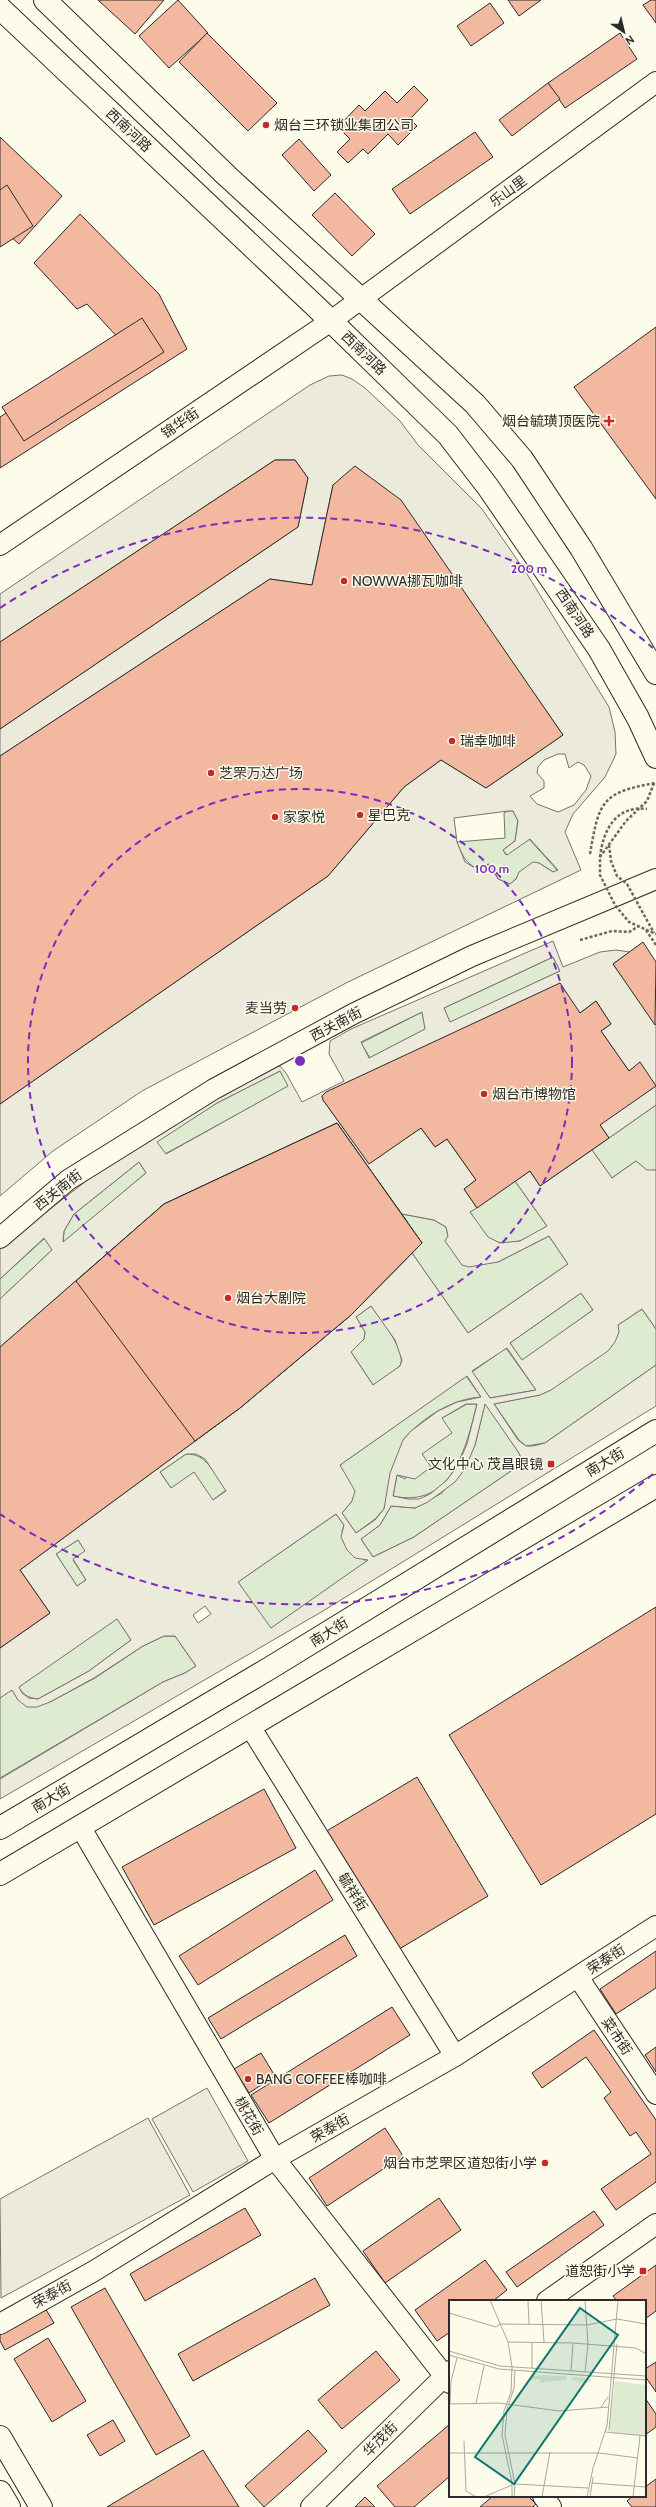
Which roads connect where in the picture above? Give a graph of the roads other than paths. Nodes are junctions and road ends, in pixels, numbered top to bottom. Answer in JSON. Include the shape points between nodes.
{"nodes":[{"id":1,"x":45,"y":0,"type":"edge"},
{"id":2,"x":0,"y":8,"type":"edge"},
{"id":3,"x":656,"y":82,"type":"edge"},
{"id":4,"x":360,"y":300,"type":"junction"},
{"id":5,"x":331,"y":321,"type":"junction"},
{"id":6,"x":0,"y":545,"type":"edge"},
{"id":7,"x":656,"y":673,"type":"edge"},
{"id":8,"x":656,"y":757,"type":"edge"},
{"id":9,"x":656,"y":879,"type":"edge"},
{"id":10,"x":0,"y":1238,"type":"edge"},
{"id":11,"x":656,"y":1431,"type":"edge"},
{"id":12,"x":656,"y":1486,"type":"edge"},
{"id":13,"x":250,"y":1728,"type":"junction"},
{"id":14,"x":0,"y":1828,"type":"edge"},
{"id":15,"x":80,"y":1828,"type":"junction"},
{"id":16,"x":0,"y":1874,"type":"edge"},
{"id":17,"x":656,"y":1926,"type":"edge"},
{"id":18,"x":578,"y":1977,"type":"junction"},
{"id":19,"x":456,"y":2056,"type":"junction"},
{"id":20,"x":656,"y":2094,"type":"edge"},
{"id":21,"x":275,"y":2159,"type":"junction"},
{"id":22,"x":656,"y":2224,"type":"edge"},
{"id":23,"x":548,"y":2300,"type":"edge"},
{"id":24,"x":0,"y":2324,"type":"edge"},
{"id":25,"x":448,"y":2376,"type":"edge"},
{"id":26,"x":0,"y":2437,"type":"edge"},
{"id":27,"x":0,"y":2492,"type":"edge"},
{"id":28,"x":544,"y":2497,"type":"edge"},
{"id":29,"x":9,"y":2507,"type":"edge"},
{"id":30,"x":41,"y":2507,"type":"edge"},
{"id":31,"x":311,"y":2507,"type":"edge"},
{"id":32,"x":551,"y":2507,"type":"edge"}],
"edges":[{"from":1,"to":4,"type":"main road"},
{"from":2,"to":5,"type":"main road","name":"西南河路"},
{"from":3,"to":4,"type":"street","name":"乐山里"},
{"from":4,"to":5,"type":"street","name":"锦华街"},
{"from":4,"to":7,"type":"main road","via":[[475,404],[522,460],[581,548]]},
{"from":5,"to":6,"type":"street","name":"锦华街"},
{"from":5,"to":8,"type":"main road","name":"西南河路","via":[[448,435],[488,486],[599,649],[638,718]]},
{"from":9,"to":10,"type":"street","name":"西关南街","via":[[472,956],[353,1014],[221,1085],[68,1180]]},
{"from":11,"to":14,"type":"main road","name":"南大街","via":[[270,1668]]},
{"from":12,"to":13,"type":"main road"},
{"from":13,"to":15,"type":"main road"},
{"from":13,"to":19,"type":"street","name":"毓祥街"},
{"from":15,"to":16,"type":"main road"},
{"from":15,"to":21,"type":"street","name":"桃花街"},
{"from":17,"to":18,"type":"street","name":"荣泰街"},
{"from":18,"to":19,"type":"street","name":"荣泰街"},
{"from":18,"to":20,"type":"street","name":"菜市街"},
{"from":19,"to":21,"type":"street","name":"荣泰街"},
{"from":21,"to":24,"type":"street","name":"荣泰街","via":[[94,2271]]},
{"from":21,"to":25,"type":"street","name":"桃花街"},
{"from":22,"to":23,"type":"street"},
{"from":25,"to":31,"type":"street","name":"华茂街"},
{"from":26,"to":30,"type":"main road"},
{"from":27,"to":29,"type":"main road"},
{"from":28,"to":32,"type":"street"}]}
